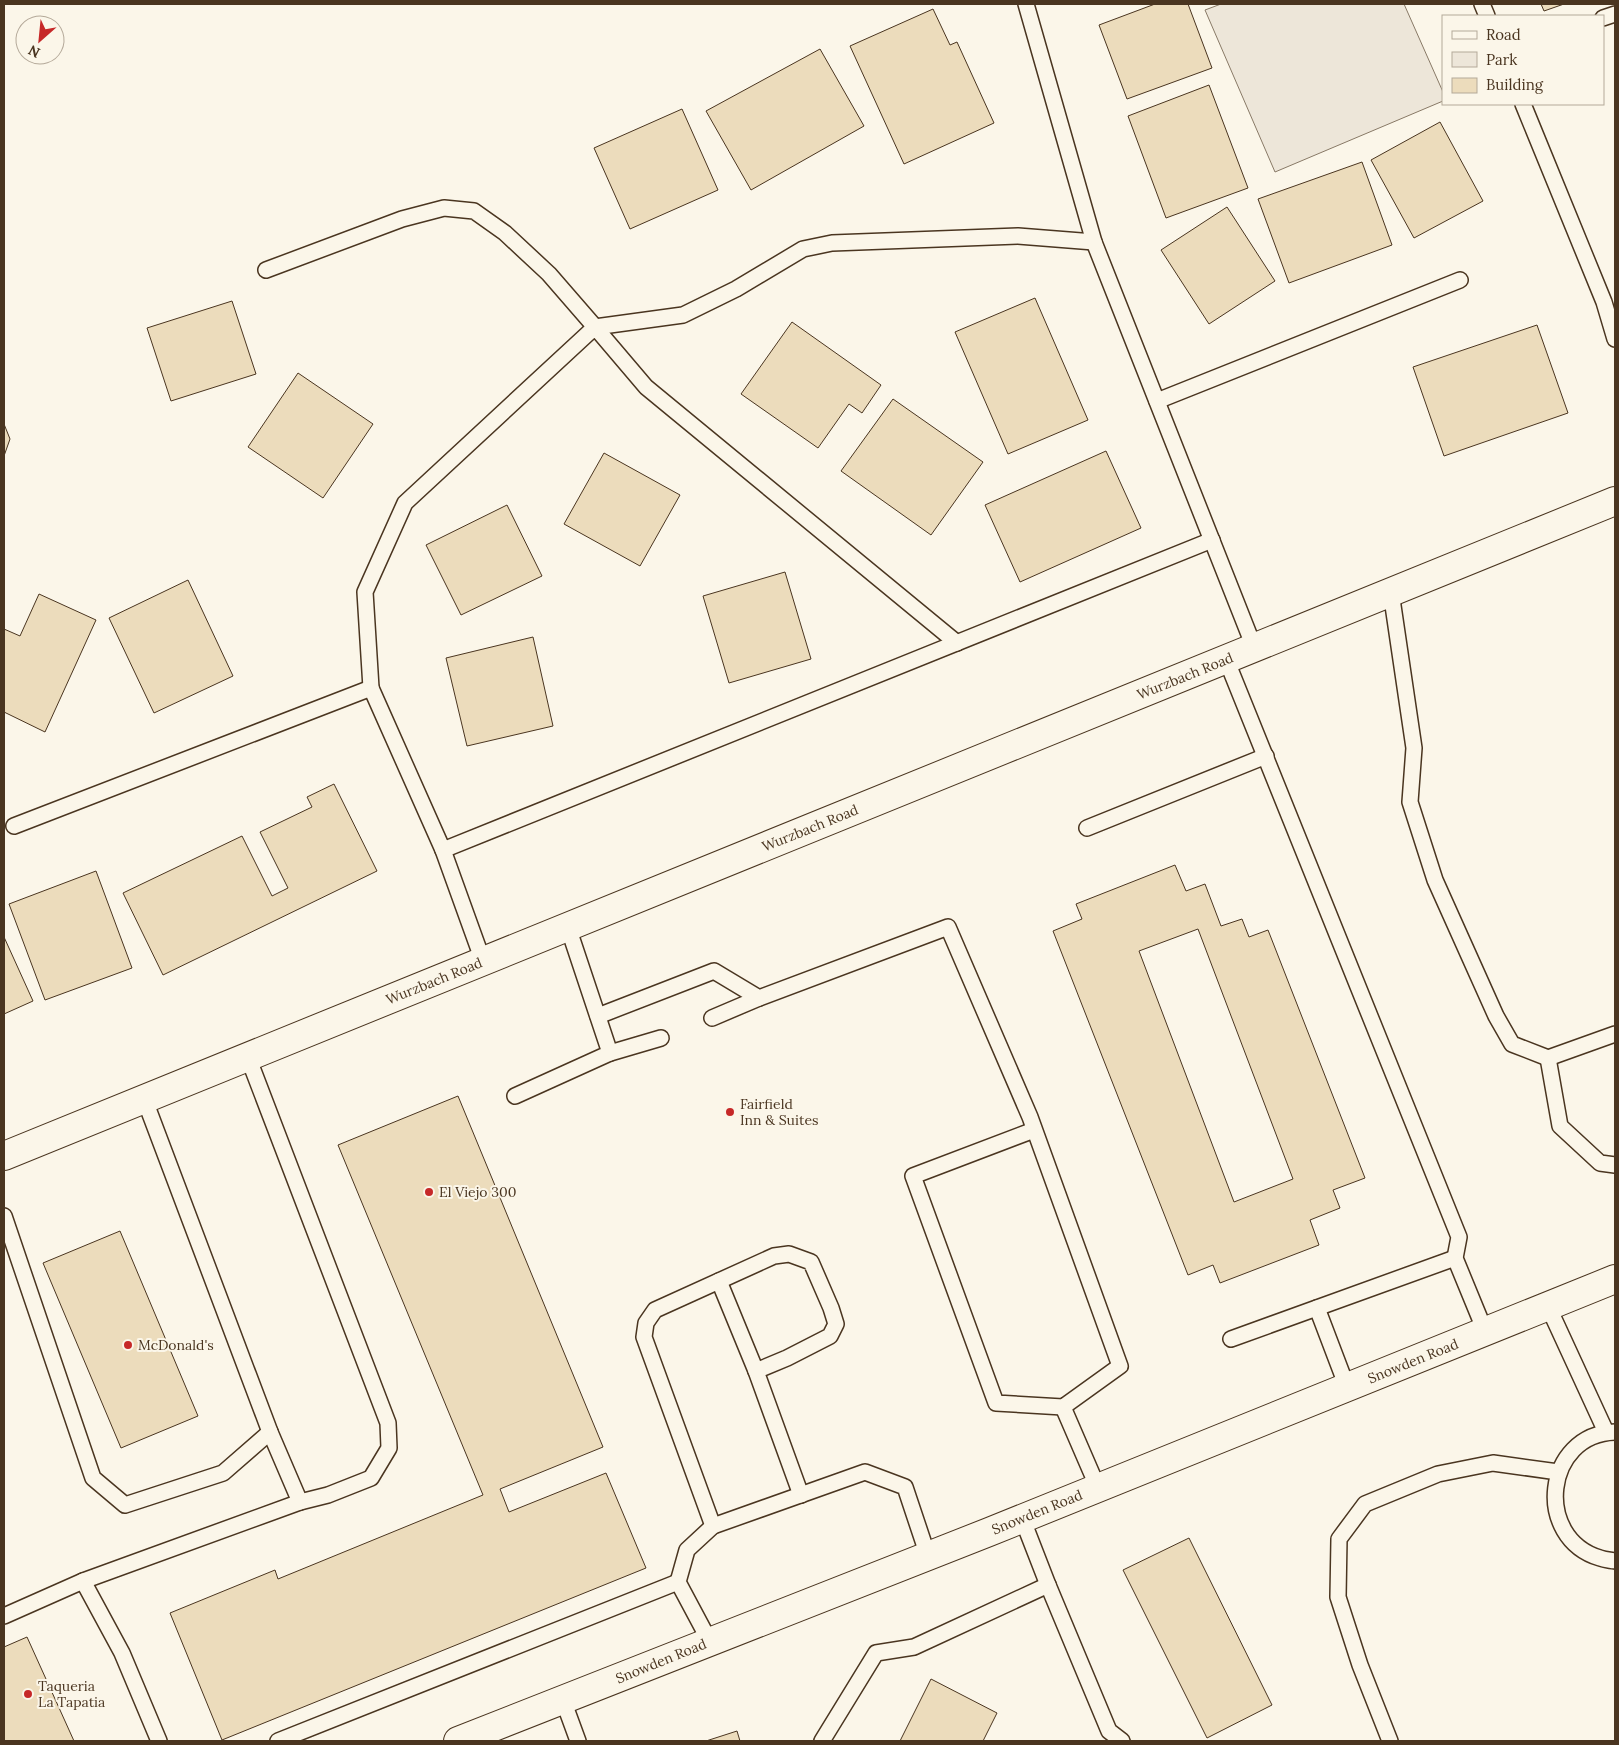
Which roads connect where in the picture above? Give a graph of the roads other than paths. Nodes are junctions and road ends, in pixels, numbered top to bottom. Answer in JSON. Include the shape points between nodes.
{"nodes":[{"id":1,"x":1026,"y":4,"type":"edge"},
{"id":2,"x":1523,"y":105,"type":"edge"},
{"id":3,"x":1094,"y":242,"type":"junction"},
{"id":4,"x":266,"y":270,"type":"dead end"},
{"id":5,"x":1460,"y":280,"type":"dead end"},
{"id":6,"x":596,"y":327,"type":"junction"},
{"id":7,"x":1615,"y":339,"type":"edge"},
{"id":8,"x":1157,"y":401,"type":"junction"},
{"id":9,"x":1615,"y":501,"type":"edge"},
{"id":10,"x":1212,"y":540,"type":"junction"},
{"id":11,"x":1391,"y":592,"type":"junction"},
{"id":12,"x":957,"y":643,"type":"junction"},
{"id":13,"x":1254,"y":647,"type":"junction"},
{"id":14,"x":1226,"y":659,"type":"junction"},
{"id":15,"x":371,"y":688,"type":"junction"},
{"id":16,"x":1266,"y":756,"type":"junction"},
{"id":17,"x":14,"y":826,"type":"dead end"},
{"id":18,"x":1087,"y":828,"type":"dead end"},
{"id":19,"x":443,"y":850,"type":"junction"},
{"id":20,"x":568,"y":927,"type":"junction"},
{"id":21,"x":483,"y":961,"type":"junction"},
{"id":22,"x":759,"y":998,"type":"junction"},
{"id":23,"x":598,"y":1016,"type":"junction"},
{"id":24,"x":712,"y":1018,"type":"dead end"},
{"id":25,"x":1615,"y":1034,"type":"edge"},
{"id":26,"x":661,"y":1038,"type":"dead end"},
{"id":27,"x":610,"y":1054,"type":"junction"},
{"id":28,"x":248,"y":1057,"type":"junction"},
{"id":29,"x":1548,"y":1058,"type":"junction"},
{"id":30,"x":515,"y":1096,"type":"dead end"},
{"id":31,"x":144,"y":1098,"type":"junction"},
{"id":32,"x":1034,"y":1130,"type":"junction"},
{"id":33,"x":4,"y":1156,"type":"edge"},
{"id":34,"x":1615,"y":1165,"type":"edge"},
{"id":35,"x":4,"y":1216,"type":"edge"},
{"id":36,"x":1455,"y":1258,"type":"junction"},
{"id":37,"x":1615,"y":1279,"type":"edge"},
{"id":38,"x":719,"y":1281,"type":"junction"},
{"id":39,"x":1548,"y":1306,"type":"junction"},
{"id":40,"x":1317,"y":1308,"type":"junction"},
{"id":41,"x":1485,"y":1332,"type":"junction"},
{"id":42,"x":1231,"y":1339,"type":"dead end"},
{"id":43,"x":756,"y":1371,"type":"junction"},
{"id":44,"x":1347,"y":1388,"type":"junction"},
{"id":45,"x":1063,"y":1406,"type":"junction"},
{"id":46,"x":270,"y":1432,"type":"junction"},
{"id":47,"x":1611,"y":1432,"type":"edge"},
{"id":48,"x":1558,"y":1472,"type":"junction"},
{"id":49,"x":1098,"y":1488,"type":"junction"},
{"id":50,"x":801,"y":1495,"type":"junction"},
{"id":51,"x":300,"y":1502,"type":"junction"},
{"id":52,"x":1022,"y":1518,"type":"junction"},
{"id":53,"x":713,"y":1526,"type":"junction"},
{"id":54,"x":928,"y":1556,"type":"junction"},
{"id":55,"x":1615,"y":1561,"type":"edge"},
{"id":56,"x":82,"y":1581,"type":"junction"},
{"id":57,"x":678,"y":1582,"type":"junction"},
{"id":58,"x":1048,"y":1585,"type":"junction"},
{"id":59,"x":4,"y":1616,"type":"edge"},
{"id":60,"x":710,"y":1642,"type":"junction"},
{"id":61,"x":563,"y":1700,"type":"junction"},
{"id":62,"x":159,"y":1741,"type":"edge"},
{"id":63,"x":278,"y":1741,"type":"edge"},
{"id":64,"x":458,"y":1741,"type":"edge"},
{"id":65,"x":578,"y":1741,"type":"edge"},
{"id":66,"x":822,"y":1741,"type":"edge"},
{"id":67,"x":1122,"y":1741,"type":"edge"},
{"id":68,"x":1390,"y":1741,"type":"edge"}],
"edges":[{"from":1,"to":3,"type":"lane"},
{"from":2,"to":7,"type":"lane","via":[[1604,302]]},
{"from":3,"to":6,"type":"lane","via":[[1018,236],[832,243],[802,249],[736,289],[683,315]]},
{"from":3,"to":8,"type":"lane"},
{"from":4,"to":6,"type":"lane","via":[[402,219],[444,208],[474,211],[549,274]]},
{"from":5,"to":8,"type":"lane"},
{"from":6,"to":12,"type":"lane","via":[[646,387]]},
{"from":6,"to":15,"type":"lane","via":[[405,503],[365,592]]},
{"from":8,"to":10,"type":"lane"},
{"from":9,"to":11,"type":"main road","name":"Wurzbach Road"},
{"from":10,"to":12,"type":"lane"},
{"from":10,"to":13,"type":"lane"},
{"from":11,"to":13,"type":"main road","name":"Wurzbach Road"},
{"from":11,"to":29,"type":"lane","via":[[1414,748],[1410,802],[1435,880],[1496,1016],[1512,1044]]},
{"from":12,"to":19,"type":"lane"},
{"from":13,"to":14,"type":"main road","name":"Wurzbach Road"},
{"from":14,"to":16,"type":"lane"},
{"from":14,"to":20,"type":"main road","name":"Wurzbach Road"},
{"from":15,"to":17,"type":"lane"},
{"from":15,"to":19,"type":"lane"},
{"from":16,"to":18,"type":"lane"},
{"from":16,"to":36,"type":"lane","via":[[1459,1236]]},
{"from":19,"to":21,"type":"lane"},
{"from":20,"to":21,"type":"main road","name":"Wurzbach Road"},
{"from":20,"to":23,"type":"lane"},
{"from":21,"to":28,"type":"main road","name":"Wurzbach Road"},
{"from":22,"to":23,"type":"lane","via":[[714,971]]},
{"from":22,"to":24,"type":"lane"},
{"from":22,"to":32,"type":"lane","via":[[948,927]]},
{"from":23,"to":27,"type":"lane"},
{"from":25,"to":29,"type":"lane"},
{"from":26,"to":27,"type":"lane"},
{"from":27,"to":30,"type":"lane"},
{"from":28,"to":31,"type":"main road","name":"Wurzbach Road"},
{"from":28,"to":51,"type":"lane","via":[[388,1423],[388,1448],[371,1478]]},
{"from":29,"to":34,"type":"lane","via":[[1560,1126],[1600,1163]]},
{"from":31,"to":33,"type":"main road","name":"Wurzbach Road"},
{"from":31,"to":46,"type":"lane"},
{"from":32,"to":45,"type":"lane","via":[[1120,1366]]},
{"from":32,"to":45,"type":"lane","via":[[913,1176],[996,1403]]},
{"from":35,"to":46,"type":"lane","via":[[93,1478],[125,1505],[223,1473]]},
{"from":36,"to":40,"type":"lane"},
{"from":36,"to":41,"type":"lane"},
{"from":37,"to":39,"type":"main road","name":"Snowden Road"},
{"from":38,"to":43,"type":"lane"},
{"from":38,"to":43,"type":"lane","via":[[774,1256],[789,1254],[811,1262],[831,1308],[836,1324],[830,1336]]},
{"from":38,"to":53,"type":"lane","via":[[655,1310],[646,1323],[644,1338]]},
{"from":39,"to":41,"type":"main road","name":"Snowden Road"},
{"from":39,"to":47,"type":"lane"},
{"from":40,"to":42,"type":"lane"},
{"from":40,"to":44,"type":"lane"},
{"from":41,"to":44,"type":"main road","name":"Snowden Road"},
{"from":43,"to":50,"type":"lane"},
{"from":44,"to":49,"type":"main road","name":"Snowden Road"},
{"from":45,"to":49,"type":"lane"},
{"from":46,"to":51,"type":"lane"},
{"from":47,"to":48,"type":"lane","via":[[1586,1440],[1569,1454]]},
{"from":48,"to":55,"type":"lane","via":[[1554,1493],[1557,1514],[1566,1533],[1581,1549]]},
{"from":48,"to":68,"type":"lane","via":[[1493,1463],[1438,1474],[1365,1504],[1338,1539],[1338,1597]]},
{"from":49,"to":52,"type":"main road","name":"Snowden Road"},
{"from":50,"to":53,"type":"lane"},
{"from":50,"to":54,"type":"lane","via":[[866,1472],[905,1487]]},
{"from":51,"to":56,"type":"lane"},
{"from":52,"to":54,"type":"main road","name":"Snowden Road"},
{"from":52,"to":58,"type":"lane"},
{"from":53,"to":57,"type":"lane","via":[[687,1550]]},
{"from":54,"to":60,"type":"main road","name":"Snowden Road"},
{"from":56,"to":59,"type":"lane"},
{"from":56,"to":62,"type":"lane","via":[[122,1653]]},
{"from":57,"to":60,"type":"lane"},
{"from":57,"to":63,"type":"lane"},
{"from":58,"to":66,"type":"lane","via":[[914,1647],[876,1653]]},
{"from":58,"to":67,"type":"lane","via":[[1109,1731]]},
{"from":60,"to":61,"type":"main road","name":"Snowden Road"},
{"from":61,"to":64,"type":"main road","name":"Snowden Road"},
{"from":61,"to":65,"type":"lane"}]}
